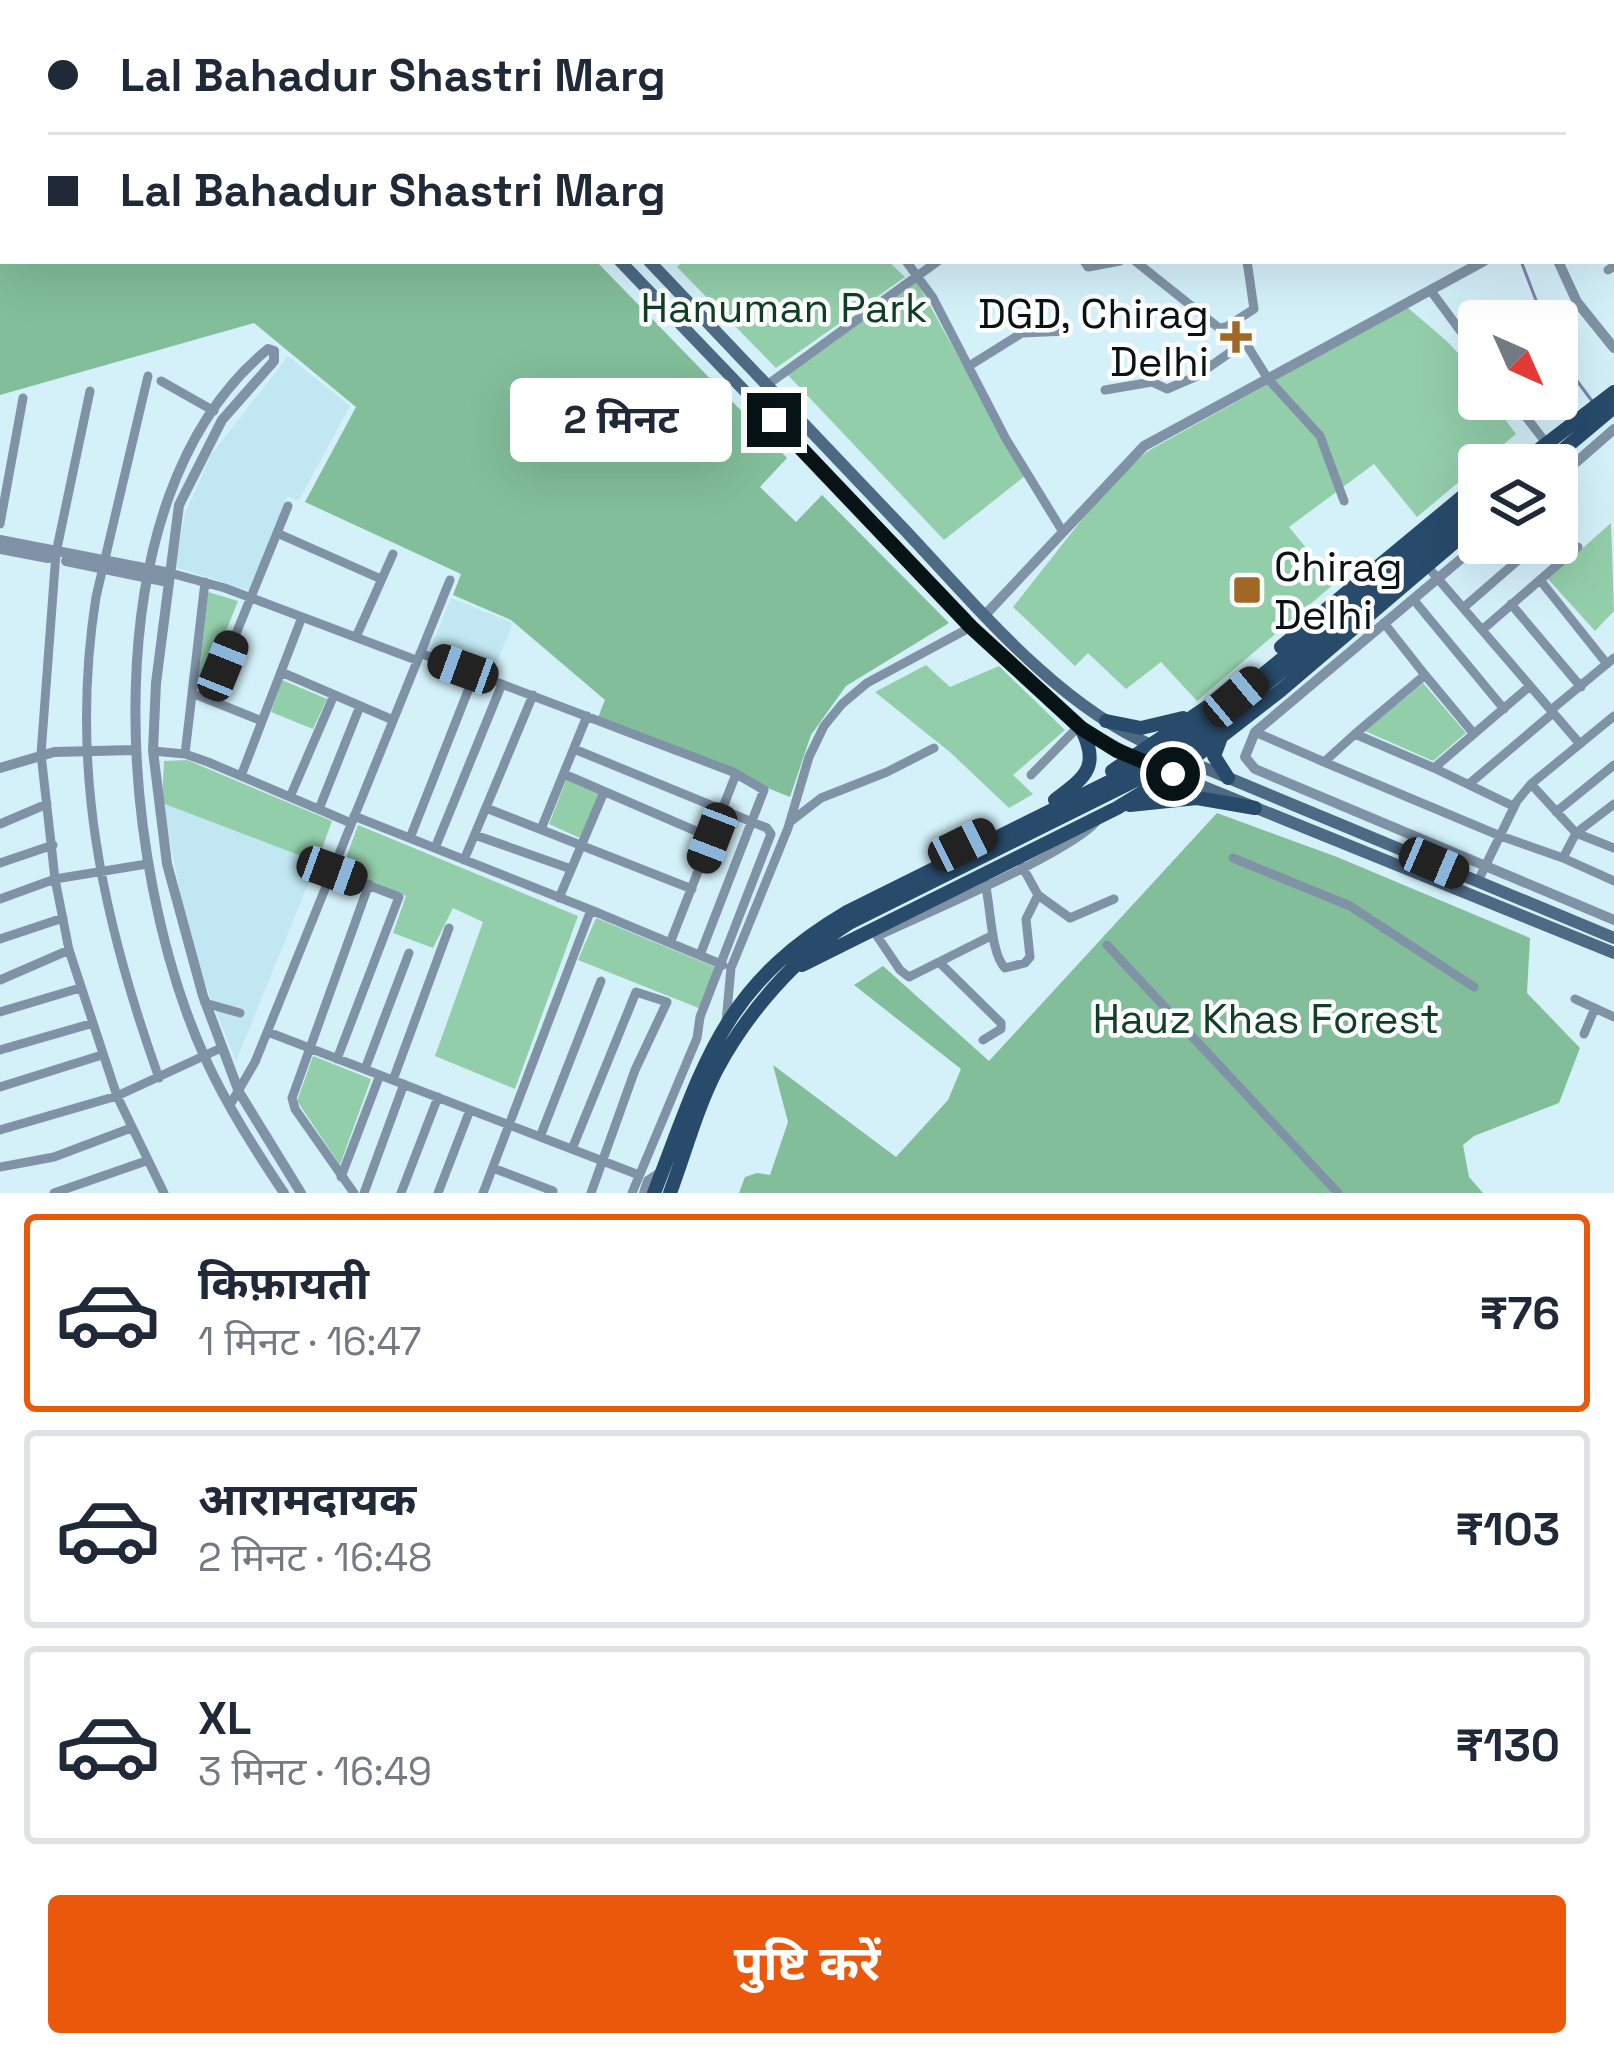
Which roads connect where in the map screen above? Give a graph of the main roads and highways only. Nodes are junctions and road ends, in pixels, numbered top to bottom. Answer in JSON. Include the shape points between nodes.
{"nodes":[{"id":1,"x":623,"y":264,"type":"edge"},
{"id":2,"x":652,"y":264,"type":"edge"},
{"id":3,"x":1614,"y":392,"type":"edge"},
{"id":4,"x":1614,"y":407,"type":"edge"},
{"id":5,"x":1547,"y":444,"type":"edge"},
{"id":6,"x":1567,"y":444,"type":"edge"},
{"id":7,"x":1458,"y":500,"type":"edge"},
{"id":8,"x":1458,"y":523,"type":"edge"},
{"id":9,"x":1458,"y":530,"type":"edge"},
{"id":10,"x":1315,"y":618,"type":"junction"},
{"id":11,"x":1336,"y":643,"type":"junction"},
{"id":12,"x":1202,"y":711,"type":"junction"},
{"id":13,"x":1106,"y":721,"type":"junction"},
{"id":14,"x":1080,"y":727,"type":"junction"},
{"id":15,"x":1223,"y":736,"type":"junction"},
{"id":16,"x":1153,"y":746,"type":"junction"},
{"id":17,"x":1134,"y":758,"type":"junction"},
{"id":18,"x":1190,"y":762,"type":"junction"},
{"id":19,"x":1173,"y":774,"type":"junction"},
{"id":20,"x":1228,"y":778,"type":"junction"},
{"id":21,"x":1054,"y":800,"type":"junction"},
{"id":22,"x":1117,"y":808,"type":"junction"},
{"id":23,"x":1255,"y":808,"type":"junction"},
{"id":24,"x":1006,"y":824,"type":"junction"},
{"id":25,"x":1020,"y":859,"type":"junction"},
{"id":26,"x":848,"y":918,"type":"junction"},
{"id":27,"x":814,"y":931,"type":"junction"},
{"id":28,"x":1614,"y":938,"type":"edge"},
{"id":29,"x":1614,"y":953,"type":"edge"},
{"id":30,"x":792,"y":970,"type":"junction"},
{"id":31,"x":654,"y":1193,"type":"edge"},
{"id":32,"x":670,"y":1193,"type":"edge"}],
"edges":[{"from":1,"to":14,"type":"main road","via":[[971,627]]},
{"from":2,"to":13,"type":"main road","via":[[985,615]]},
{"from":3,"to":5,"type":"main road"},
{"from":4,"to":6,"type":"main road"},
{"from":7,"to":10,"type":"main road"},
{"from":8,"to":26,"type":"main road","via":[[1137,768]]},
{"from":9,"to":11,"type":"main road"},
{"from":10,"to":11,"type":"main road"},
{"from":10,"to":12,"type":"main road"},
{"from":11,"to":15,"type":"main road"},
{"from":12,"to":13,"type":"main road","via":[[1141,728]]},
{"from":12,"to":16,"type":"main road"},
{"from":13,"to":16,"type":"main road"},
{"from":14,"to":17,"type":"main road"},
{"from":14,"to":21,"type":"main road","via":[[1088,768]]},
{"from":15,"to":18,"type":"main road"},
{"from":15,"to":20,"type":"main road","via":[[1214,756]]},
{"from":16,"to":17,"type":"main road"},
{"from":16,"to":18,"type":"main road"},
{"from":17,"to":19,"type":"main road"},
{"from":17,"to":21,"type":"main road"},
{"from":18,"to":19,"type":"main road"},
{"from":18,"to":20,"type":"main road"},
{"from":19,"to":22,"type":"main road"},
{"from":19,"to":23,"type":"main road"},
{"from":20,"to":28,"type":"main road"},
{"from":21,"to":24,"type":"main road"},
{"from":22,"to":23,"type":"main road","via":[[1197,798]]},
{"from":22,"to":25,"type":"main road"},
{"from":23,"to":29,"type":"main road"},
{"from":24,"to":25,"type":"main road","via":[[1028,832]]},
{"from":24,"to":27,"type":"main road","via":[[835,908]]},
{"from":25,"to":30,"type":"main road"},
{"from":26,"to":27,"type":"main road"},
{"from":26,"to":30,"type":"main road"},
{"from":27,"to":31,"type":"main road","via":[[765,971],[726,1022]]},
{"from":30,"to":32,"type":"main road","via":[[715,1072]]}]}
